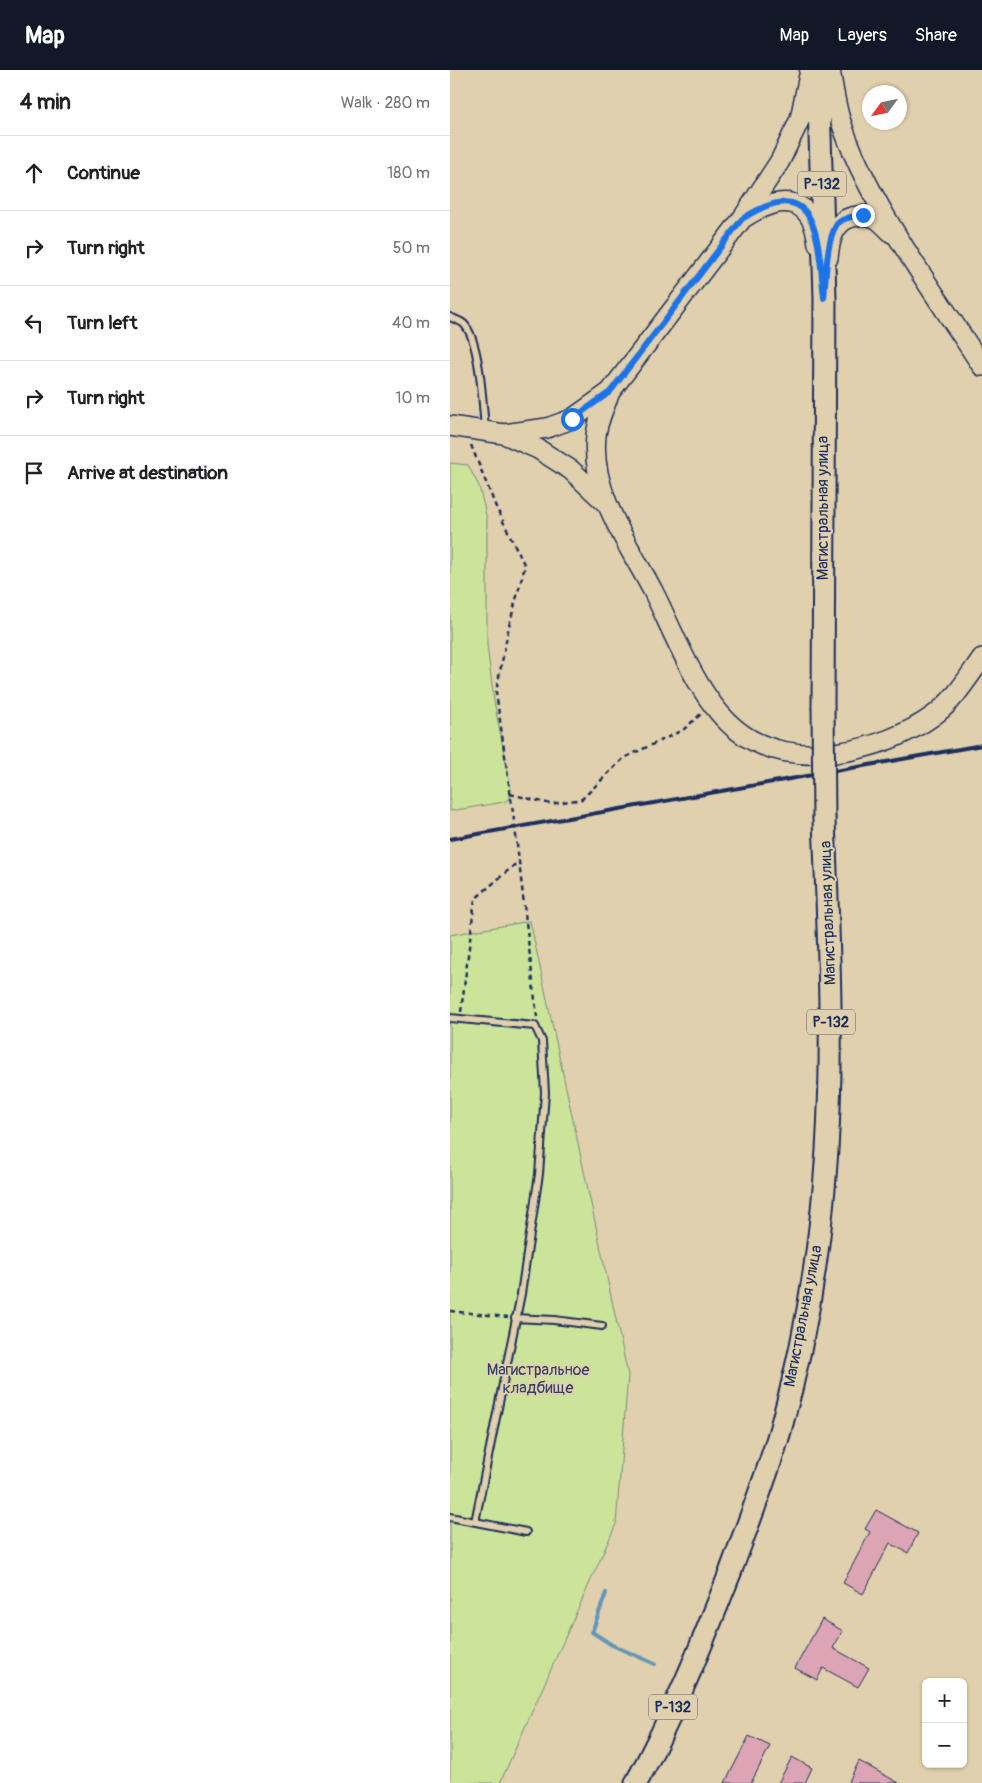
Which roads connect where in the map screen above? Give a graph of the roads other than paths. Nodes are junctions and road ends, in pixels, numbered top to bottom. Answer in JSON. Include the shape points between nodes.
{"nodes":[{"id":1,"x":810,"y":70,"type":"edge"},
{"id":2,"x":818,"y":70,"type":"edge"},
{"id":3,"x":830,"y":70,"type":"edge"},
{"id":4,"x":742,"y":219,"type":"junction"},
{"id":5,"x":899,"y":238,"type":"junction"},
{"id":6,"x":824,"y":298,"type":"junction"},
{"id":7,"x":450,"y":317,"type":"edge"},
{"id":8,"x":982,"y":366,"type":"edge"},
{"id":9,"x":610,"y":392,"type":"junction"},
{"id":10,"x":450,"y":426,"type":"edge"},
{"id":11,"x":485,"y":431,"type":"junction"},
{"id":12,"x":504,"y":434,"type":"junction"},
{"id":13,"x":607,"y":504,"type":"junction"},
{"id":14,"x":982,"y":658,"type":"edge"},
{"id":15,"x":450,"y":1018,"type":"edge"},
{"id":16,"x":515,"y":1318,"type":"junction"},
{"id":17,"x":602,"y":1326,"type":"dead end"},
{"id":18,"x":450,"y":1517,"type":"edge"},
{"id":19,"x":475,"y":1522,"type":"junction"},
{"id":20,"x":526,"y":1532,"type":"dead end"},
{"id":21,"x":636,"y":1783,"type":"edge"}],
"edges":[{"from":1,"to":4,"type":"main road","via":[[800,119],[780,162]]},
{"from":2,"to":6,"type":"highway","name":"Магистральная улица","number":"Р-132"},
{"from":3,"to":5,"type":"main road","via":[[839,117],[854,155]]},
{"from":4,"to":6,"type":"main road","via":[[772,203],[791,203],[811,217],[817,231]]},
{"from":4,"to":9,"type":"main road"},
{"from":5,"to":6,"type":"main road","via":[[876,219],[863,215],[849,217],[838,224],[830,245]]},
{"from":5,"to":8,"type":"main road"},
{"from":6,"to":21,"type":"highway","name":"Магистральная улица","number":"Р-132","bridge":true,"via":[[824,819],[831,990],[829,1114],[820,1225],[802,1336],[780,1431],[745,1534],[694,1661]]},
{"from":7,"to":11,"type":"lane","via":[[464,324],[470,335],[482,378]]},
{"from":9,"to":12,"type":"main road","via":[[572,419],[547,428]]},
{"from":9,"to":13,"type":"main road","via":[[596,434],[596,460]]},
{"from":10,"to":11,"type":"main road"},
{"from":11,"to":12,"type":"main road"},
{"from":12,"to":13,"type":"main road","via":[[571,470]]},
{"from":13,"to":14,"type":"main road","via":[[696,676],[719,712],[739,732],[769,748],[801,755],[865,748],[906,733],[935,715],[955,695]]},
{"from":15,"to":16,"type":"lane","via":[[526,1023],[539,1030],[545,1093],[539,1174]]},
{"from":16,"to":17,"type":"lane"},
{"from":16,"to":19,"type":"lane"},
{"from":18,"to":19,"type":"lane"},
{"from":19,"to":20,"type":"lane"}]}
